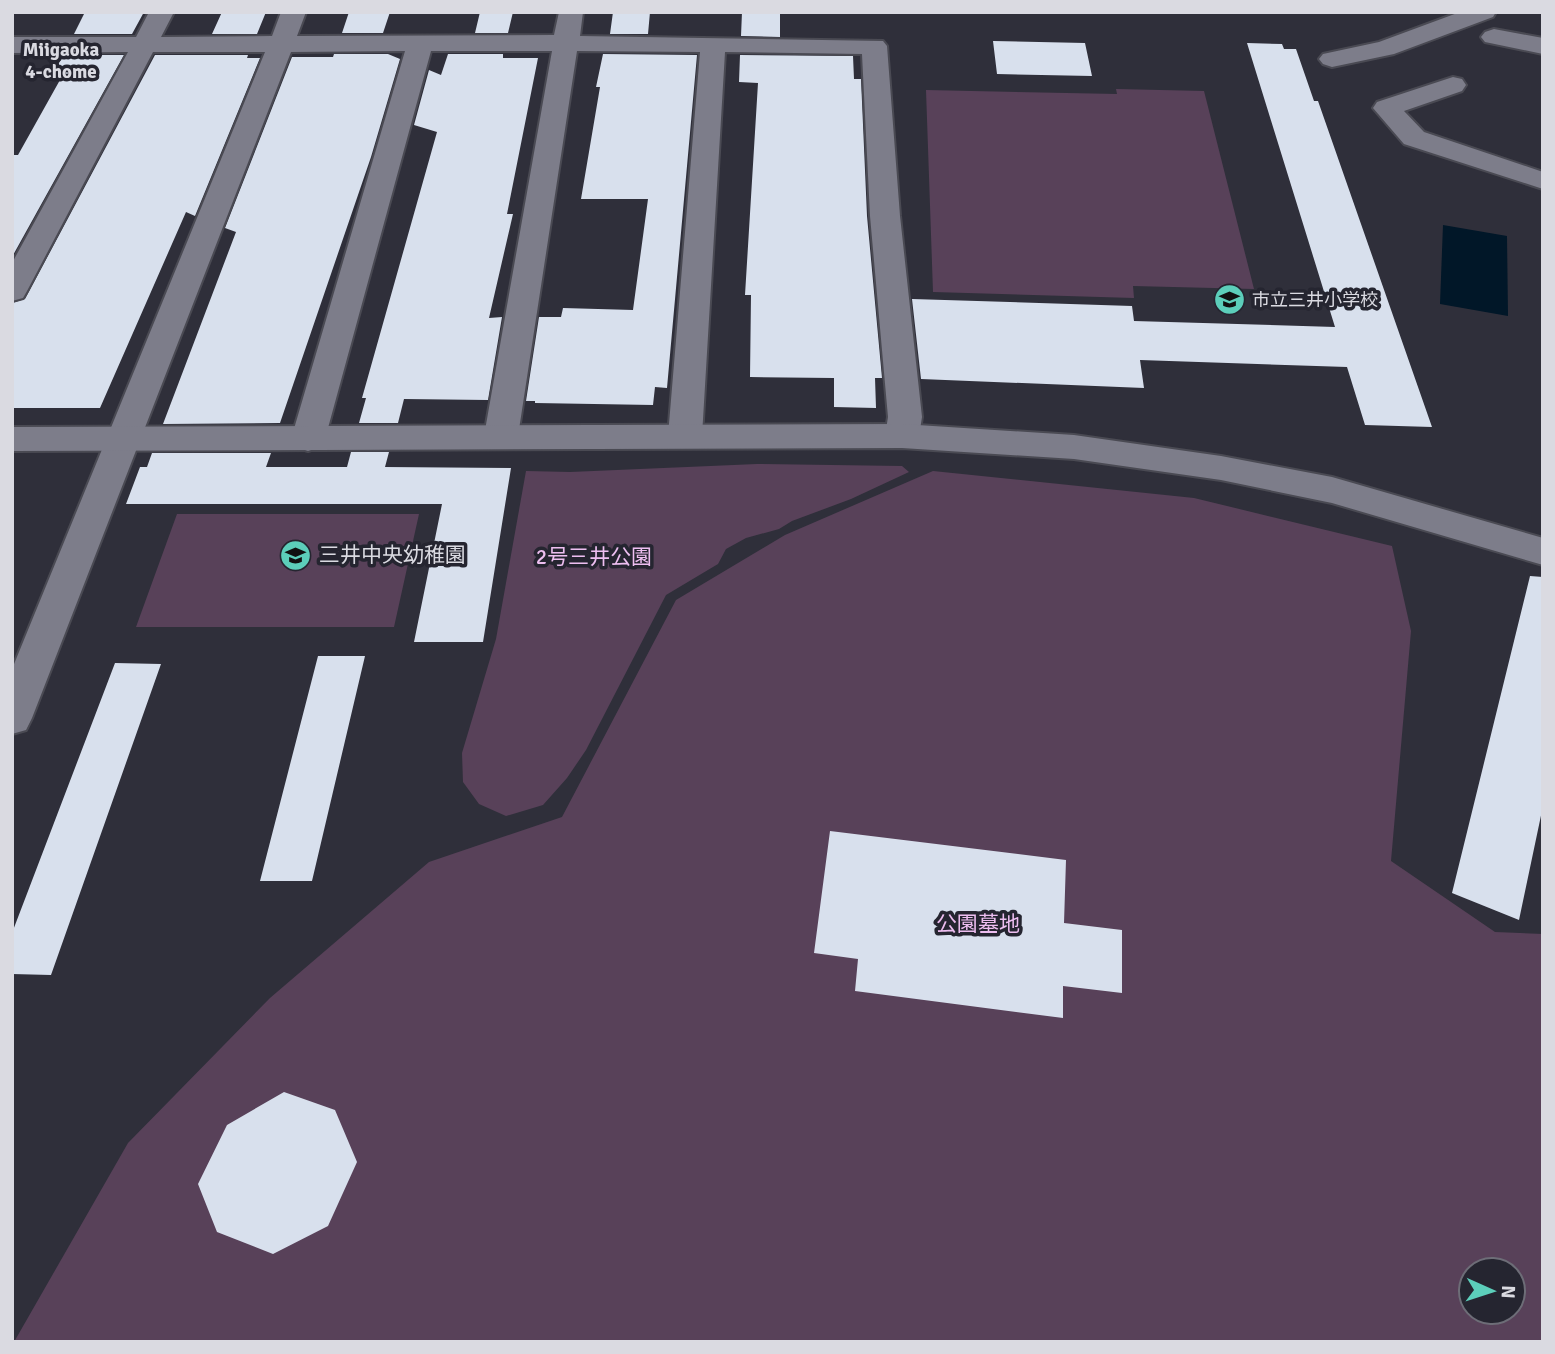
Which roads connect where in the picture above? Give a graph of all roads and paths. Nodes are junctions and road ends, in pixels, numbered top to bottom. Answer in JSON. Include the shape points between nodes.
{"nodes":[{"id":1,"x":162,"y":12,"type":"edge"},
{"id":2,"x":293,"y":12,"type":"edge"},
{"id":3,"x":571,"y":12,"type":"edge"},
{"id":4,"x":1484,"y":12,"type":"edge"},
{"id":5,"x":1494,"y":37,"type":"dead end"},
{"id":6,"x":282,"y":43,"type":"junction"},
{"id":7,"x":565,"y":43,"type":"junction"},
{"id":8,"x":146,"y":44,"type":"junction"},
{"id":9,"x":420,"y":44,"type":"junction"},
{"id":10,"x":12,"y":45,"type":"edge"},
{"id":11,"x":713,"y":45,"type":"junction"},
{"id":12,"x":1543,"y":46,"type":"edge"},
{"id":13,"x":1332,"y":59,"type":"dead end"},
{"id":14,"x":1416,"y":74,"type":"junction"},
{"id":15,"x":1543,"y":181,"type":"edge"},
{"id":16,"x":12,"y":291,"type":"edge"},
{"id":17,"x":501,"y":436,"type":"junction"},
{"id":18,"x":685,"y":436,"type":"junction"},
{"id":19,"x":902,"y":436,"type":"junction"},
{"id":20,"x":12,"y":439,"type":"edge"},
{"id":21,"x":122,"y":439,"type":"junction"},
{"id":22,"x":308,"y":439,"type":"junction"},
{"id":23,"x":1543,"y":552,"type":"edge"},
{"id":24,"x":12,"y":718,"type":"edge"}],
"edges":[{"from":1,"to":8,"type":"street"},
{"from":2,"to":6,"type":"street"},
{"from":3,"to":7,"type":"street"},
{"from":4,"to":14,"type":"street"},
{"from":5,"to":12,"type":"street"},
{"from":6,"to":8,"type":"street"},
{"from":6,"to":9,"type":"street"},
{"from":6,"to":21,"type":"street"},
{"from":7,"to":9,"type":"street"},
{"from":7,"to":11,"type":"street"},
{"from":7,"to":17,"type":"street"},
{"from":8,"to":10,"type":"street","via":[[59,34]]},
{"from":8,"to":16,"type":"street"},
{"from":9,"to":22,"type":"street"},
{"from":11,"to":18,"type":"street"},
{"from":11,"to":19,"type":"street","via":[[874,46],[905,416]]},
{"from":13,"to":14,"type":"street"},
{"from":14,"to":15,"type":"street","via":[[1387,108],[1414,138]]},
{"from":17,"to":18,"type":"street"},
{"from":17,"to":22,"type":"street"},
{"from":18,"to":19,"type":"street"},
{"from":19,"to":23,"type":"street","via":[[1074,447],[1221,468],[1332,491]]},
{"from":20,"to":21,"type":"street"},
{"from":21,"to":22,"type":"street"},
{"from":21,"to":24,"type":"street"}]}
